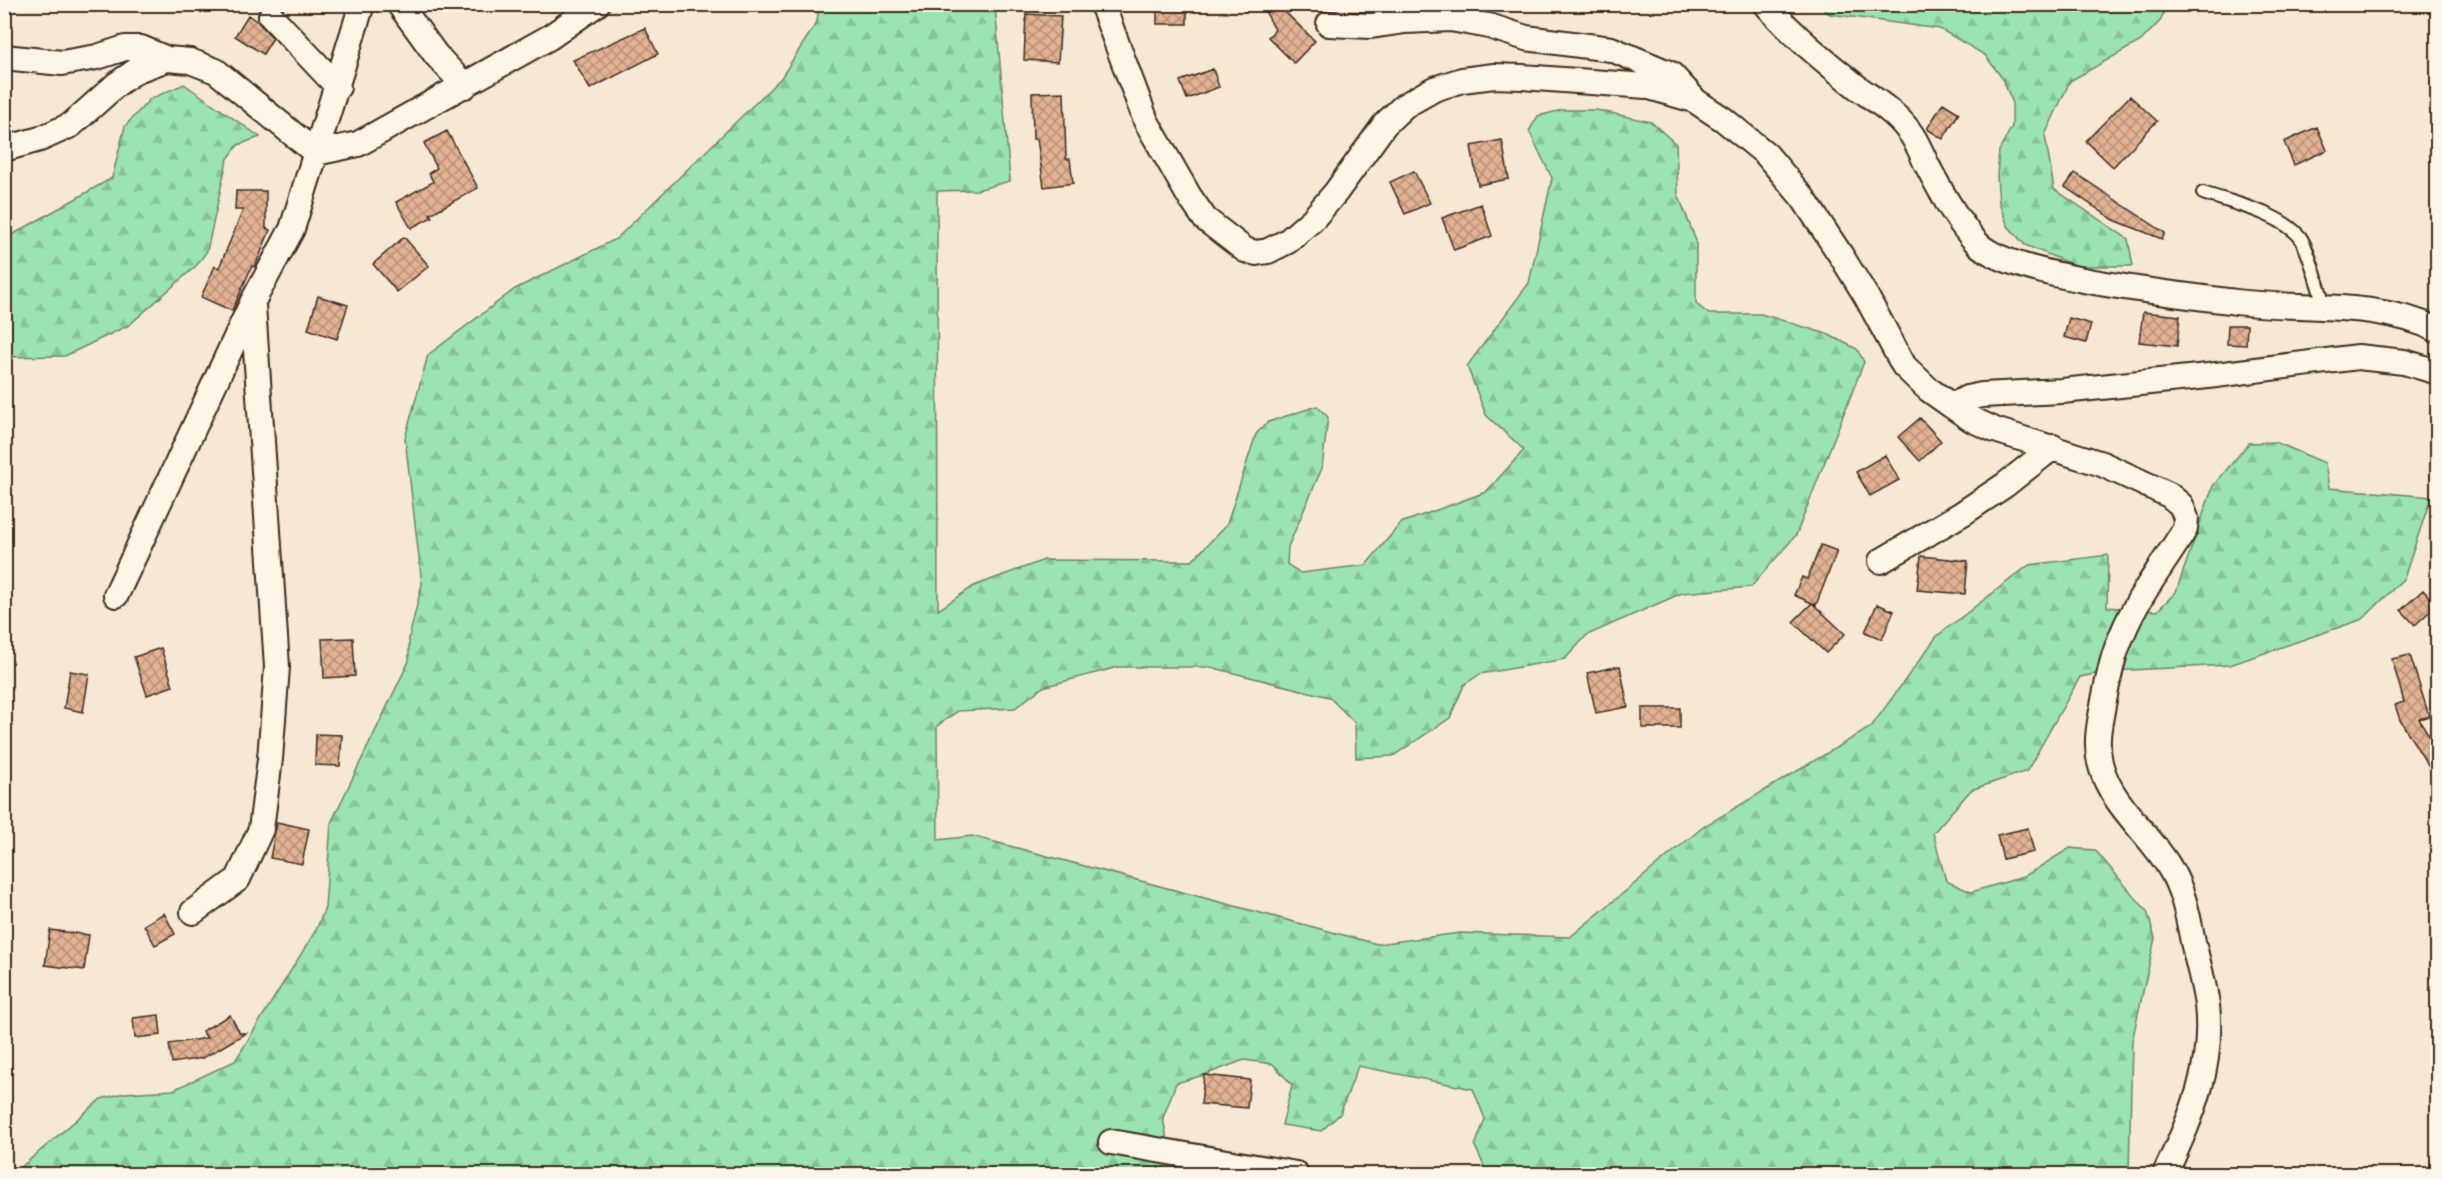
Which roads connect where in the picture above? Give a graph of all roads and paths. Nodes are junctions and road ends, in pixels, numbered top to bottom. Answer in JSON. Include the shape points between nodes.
{"nodes":[{"id":1,"x":362,"y":4,"type":"edge"},
{"id":2,"x":399,"y":4,"type":"edge"},
{"id":3,"x":597,"y":4,"type":"edge"},
{"id":4,"x":1102,"y":4,"type":"edge"},
{"id":5,"x":1766,"y":4,"type":"edge"},
{"id":6,"x":271,"y":16,"type":"dead end"},
{"id":7,"x":1329,"y":24,"type":"dead end"},
{"id":8,"x":4,"y":57,"type":"edge"},
{"id":9,"x":167,"y":59,"type":"junction"},
{"id":10,"x":465,"y":86,"type":"junction"},
{"id":11,"x":338,"y":87,"type":"junction"},
{"id":12,"x":1694,"y":100,"type":"junction"},
{"id":13,"x":4,"y":149,"type":"edge"},
{"id":14,"x":316,"y":153,"type":"junction"},
{"id":15,"x":2203,"y":194,"type":"dead end"},
{"id":16,"x":252,"y":303,"type":"junction"},
{"id":17,"x":2325,"y":307,"type":"junction"},
{"id":18,"x":2438,"y":330,"type":"edge"},
{"id":19,"x":2438,"y":372,"type":"edge"},
{"id":20,"x":1952,"y":406,"type":"junction"},
{"id":21,"x":2053,"y":447,"type":"junction"},
{"id":22,"x":1881,"y":561,"type":"dead end"},
{"id":23,"x":116,"y":595,"type":"dead end"},
{"id":24,"x":193,"y":912,"type":"dead end"},
{"id":25,"x":1111,"y":1142,"type":"dead end"},
{"id":26,"x":1296,"y":1174,"type":"edge"},
{"id":27,"x":2165,"y":1174,"type":"edge"}],
"edges":[{"from":1,"to":11,"type":"street"},
{"from":2,"to":10,"type":"street","via":[[436,55]]},
{"from":3,"to":10,"type":"street","via":[[550,37]]},
{"from":4,"to":12,"type":"street","via":[[1146,121],[1189,196],[1205,219],[1245,250],[1256,253],[1288,241],[1313,219],[1385,124],[1404,106],[1434,89],[1462,80],[1522,77],[1646,86]]},
{"from":5,"to":17,"type":"street","via":[[1823,60],[1910,131],[1962,224],[1979,246],[2002,259],[2136,289],[2255,304]]},
{"from":6,"to":11,"type":"street"},
{"from":7,"to":12,"type":"street","via":[[1371,26],[1451,19],[1526,38],[1611,49],[1671,74]]},
{"from":8,"to":9,"type":"street","via":[[62,63],[141,48]]},
{"from":9,"to":13,"type":"street","via":[[138,70],[117,84],[70,125]]},
{"from":9,"to":14,"type":"street","via":[[190,61],[216,71]]},
{"from":10,"to":14,"type":"street","via":[[358,144]]},
{"from":11,"to":14,"type":"street"},
{"from":12,"to":20,"type":"street","via":[[1766,154],[1803,198],[1842,257],[1904,366]]},
{"from":14,"to":16,"type":"street","via":[[292,229]]},
{"from":15,"to":17,"type":"lane","via":[[2288,226],[2301,239]]},
{"from":16,"to":23,"type":"street"},
{"from":16,"to":24,"type":"street","via":[[277,667],[270,759],[261,829],[238,879]]},
{"from":17,"to":18,"type":"street","via":[[2407,318]]},
{"from":19,"to":20,"type":"street","via":[[2404,362],[2358,357],[2097,387],[1982,395]]},
{"from":20,"to":21,"type":"street","via":[[1995,430]]},
{"from":21,"to":22,"type":"street","via":[[1963,513]]},
{"from":21,"to":27,"type":"street","via":[[2102,464],[2169,495],[2181,505],[2187,518],[2185,529],[2122,634],[2109,671],[2097,747],[2104,774],[2126,814],[2169,866],[2184,899],[2207,1005],[2208,1044],[2198,1101]]},
{"from":25,"to":26,"type":"street"}]}
